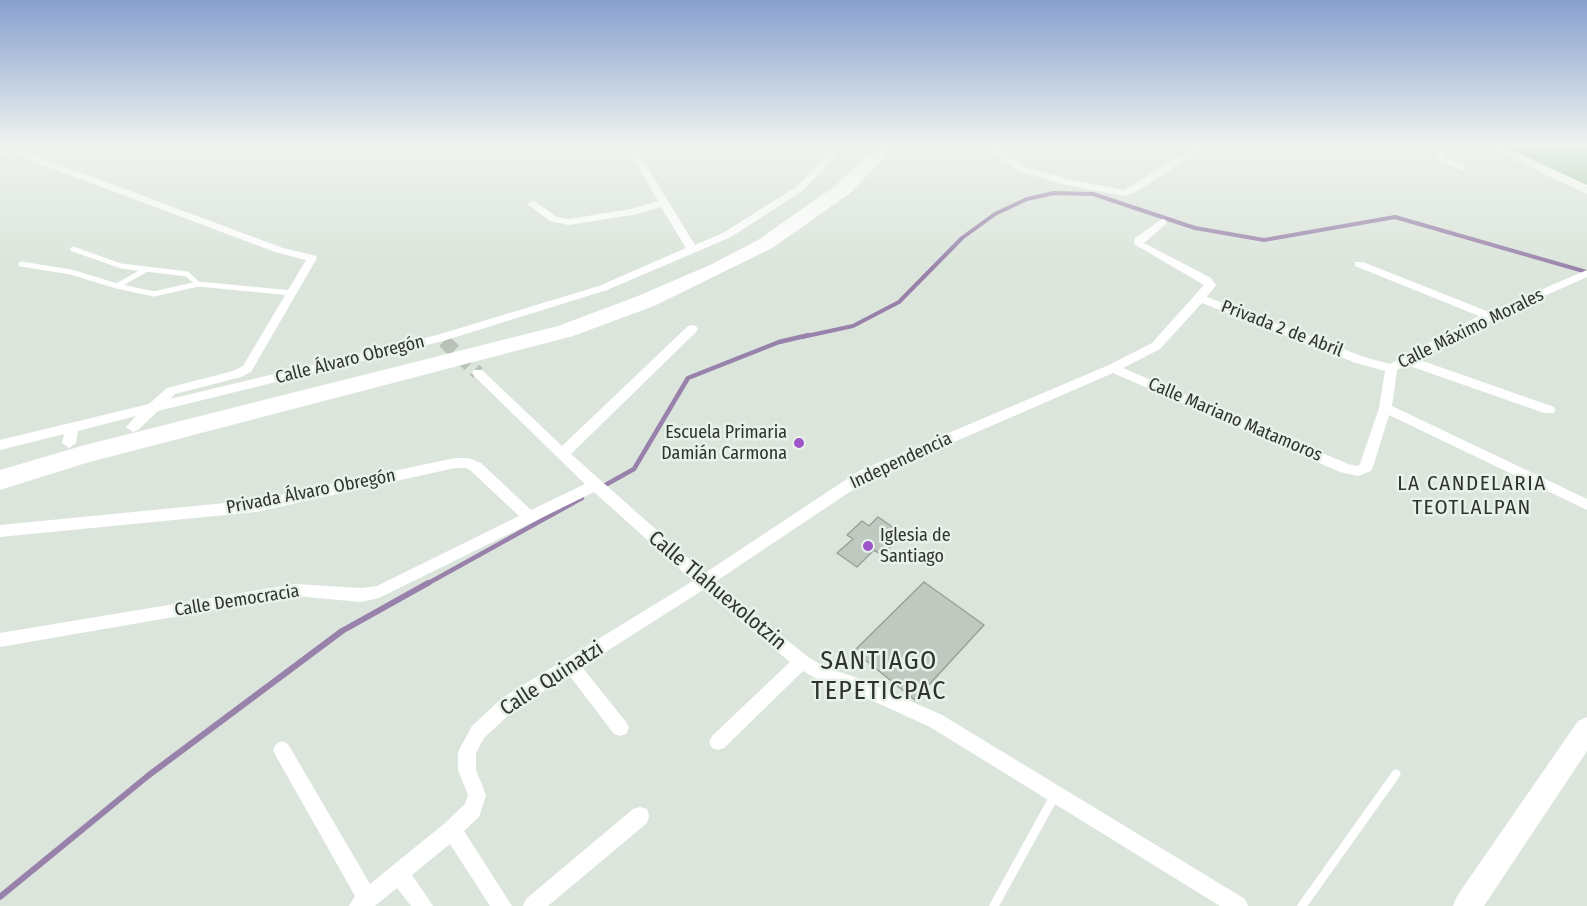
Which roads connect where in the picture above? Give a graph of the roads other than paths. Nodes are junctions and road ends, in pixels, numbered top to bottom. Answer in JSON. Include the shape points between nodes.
{"nodes":[{"id":1,"x":112,"y":187,"type":"edge"},
{"id":2,"x":654,"y":187,"type":"edge"},
{"id":3,"x":801,"y":187,"type":"edge"},
{"id":4,"x":825,"y":187,"type":"edge"},
{"id":5,"x":846,"y":187,"type":"edge"},
{"id":6,"x":1094,"y":187,"type":"edge"},
{"id":7,"x":1137,"y":187,"type":"edge"},
{"id":8,"x":663,"y":203,"type":"junction"},
{"id":9,"x":532,"y":204,"type":"dead end"},
{"id":10,"x":1162,"y":222,"type":"dead end"},
{"id":11,"x":73,"y":249,"type":"dead end"},
{"id":12,"x":692,"y":249,"type":"junction"},
{"id":13,"x":21,"y":264,"type":"dead end"},
{"id":14,"x":1359,"y":264,"type":"dead end"},
{"id":15,"x":145,"y":270,"type":"junction"},
{"id":16,"x":1584,"y":274,"type":"edge"},
{"id":17,"x":198,"y":284,"type":"junction"},
{"id":18,"x":117,"y":286,"type":"junction"},
{"id":19,"x":292,"y":293,"type":"junction"},
{"id":20,"x":1200,"y":298,"type":"junction"},
{"id":21,"x":1489,"y":316,"type":"junction"},
{"id":22,"x":692,"y":329,"type":"dead end"},
{"id":23,"x":1406,"y":360,"type":"junction"},
{"id":24,"x":1113,"y":368,"type":"junction"},
{"id":25,"x":1391,"y":368,"type":"junction"},
{"id":26,"x":478,"y":373,"type":"tunnel mouth"},
{"id":27,"x":1385,"y":408,"type":"junction"},
{"id":28,"x":150,"y":409,"type":"junction"},
{"id":29,"x":1549,"y":411,"type":"dead end"},
{"id":30,"x":133,"y":427,"type":"junction"},
{"id":31,"x":71,"y":435,"type":"junction"},
{"id":32,"x":0,"y":445,"type":"edge"},
{"id":33,"x":562,"y":454,"type":"junction"},
{"id":34,"x":0,"y":464,"type":"edge"},
{"id":35,"x":1358,"y":471,"type":"joint"},
{"id":36,"x":0,"y":480,"type":"edge"},
{"id":37,"x":594,"y":485,"type":"junction"},
{"id":38,"x":1587,"y":505,"type":"edge"},
{"id":39,"x":529,"y":517,"type":"junction"},
{"id":40,"x":0,"y":531,"type":"edge"},
{"id":41,"x":704,"y":582,"type":"junction"},
{"id":42,"x":0,"y":640,"type":"edge"},
{"id":43,"x":802,"y":662,"type":"junction"},
{"id":44,"x":570,"y":665,"type":"junction"},
{"id":45,"x":620,"y":728,"type":"dead end"},
{"id":46,"x":1587,"y":729,"type":"edge"},
{"id":47,"x":718,"y":742,"type":"dead end"},
{"id":48,"x":282,"y":750,"type":"dead end"},
{"id":49,"x":1396,"y":774,"type":"dead end"},
{"id":50,"x":1055,"y":794,"type":"junction"},
{"id":51,"x":640,"y":816,"type":"dead end"},
{"id":52,"x":452,"y":830,"type":"junction"},
{"id":53,"x":399,"y":874,"type":"junction"},
{"id":54,"x":363,"y":902,"type":"edge"},
{"id":55,"x":423,"y":906,"type":"edge"},
{"id":56,"x":502,"y":906,"type":"edge"},
{"id":57,"x":533,"y":906,"type":"edge"},
{"id":58,"x":994,"y":906,"type":"edge"},
{"id":59,"x":1238,"y":906,"type":"edge"},
{"id":60,"x":1302,"y":906,"type":"edge"},
{"id":61,"x":1467,"y":906,"type":"edge"}],
"edges":[{"from":1,"to":19,"type":"street","via":[[279,250],[312,258]]},
{"from":2,"to":8,"type":"street"},
{"from":3,"to":12,"type":"street","name":"Calle Álvaro Obregón","via":[[727,235]]},
{"from":4,"to":30,"type":"highway","via":[[710,257],[639,290],[556,318]]},
{"from":5,"to":36,"type":"highway","via":[[794,226],[717,269],[565,331],[85,454]]},
{"from":6,"to":7,"type":"street","via":[[1124,193]]},
{"from":8,"to":9,"type":"street","via":[[568,222],[554,219]]},
{"from":8,"to":12,"type":"street"},
{"from":10,"to":20,"type":"street","name":"Privada 2 de Abril","via":[[1138,242],[1210,282]]},
{"from":11,"to":15,"type":"lane"},
{"from":12,"to":28,"type":"street","name":"Calle Álvaro Obregón","via":[[603,288],[441,339]]},
{"from":13,"to":18,"type":"lane","via":[[71,272]]},
{"from":14,"to":21,"type":"street"},
{"from":15,"to":17,"type":"lane","via":[[187,274]]},
{"from":15,"to":18,"type":"lane"},
{"from":16,"to":21,"type":"street","name":"Calle Máximo Morales"},
{"from":17,"to":18,"type":"lane","via":[[153,294]]},
{"from":17,"to":19,"type":"lane"},
{"from":19,"to":28,"type":"street","via":[[247,369],[171,391]]},
{"from":20,"to":24,"type":"street","name":"Independencia","via":[[1156,346]]},
{"from":20,"to":25,"type":"street","name":"Privada 2 de Abril","via":[[1360,360]]},
{"from":21,"to":23,"type":"street","name":"Calle Máximo Morales"},
{"from":22,"to":33,"type":"street"},
{"from":23,"to":25,"type":"street","name":"Calle Máximo Morales"},
{"from":23,"to":29,"type":"street"},
{"from":24,"to":35,"type":"street","name":"Calle Mariano Matamoros"},
{"from":24,"to":41,"type":"street","name":"Independencia","via":[[864,475]]},
{"from":25,"to":27,"type":"street","name":"Calle Máximo Morales"},
{"from":26,"to":33,"type":"street","name":"Calle Tlahuexolotzin"},
{"from":27,"to":35,"type":"street","name":"Calle Máximo Morales","via":[[1366,467]]},
{"from":27,"to":38,"type":"street"},
{"from":28,"to":30,"type":"street"},
{"from":28,"to":31,"type":"street","name":"Calle Álvaro Obregón"},
{"from":30,"to":31,"type":"highway"},
{"from":31,"to":32,"type":"street","name":"Calle Álvaro Obregón"},
{"from":31,"to":34,"type":"highway"},
{"from":33,"to":37,"type":"street","name":"Calle Tlahuexolotzin"},
{"from":37,"to":39,"type":"street","name":"Calle Democracia"},
{"from":37,"to":41,"type":"street","name":"Calle Tlahuexolotzin"},
{"from":39,"to":40,"type":"street","name":"Privada Álvaro Obregón","via":[[476,467],[455,463],[256,506]]},
{"from":39,"to":42,"type":"street","name":"Calle Democracia","via":[[379,592],[361,596],[295,590]]},
{"from":41,"to":43,"type":"street","name":"Calle Tlahuexolotzin"},
{"from":41,"to":44,"type":"street","name":"Calle Quinatzi"},
{"from":43,"to":47,"type":"street"},
{"from":43,"to":50,"type":"street","name":"Calle Tlahuexolotzin","via":[[823,675],[852,682],[936,721]]},
{"from":44,"to":45,"type":"street"},
{"from":44,"to":52,"type":"street","name":"Calle Quinatzi","via":[[508,704],[478,732],[467,752],[467,770],[477,795],[476,803]]},
{"from":46,"to":61,"type":"street"},
{"from":48,"to":54,"type":"street"},
{"from":49,"to":60,"type":"lane"},
{"from":50,"to":58,"type":"lane"},
{"from":50,"to":59,"type":"street","name":"Calle Tlahuexolotzin"},
{"from":51,"to":57,"type":"street"},
{"from":52,"to":53,"type":"street","name":"Calle Quinatzi"},
{"from":52,"to":56,"type":"street"},
{"from":53,"to":54,"type":"street","name":"Calle Quinatzi"},
{"from":53,"to":55,"type":"street"}]}
